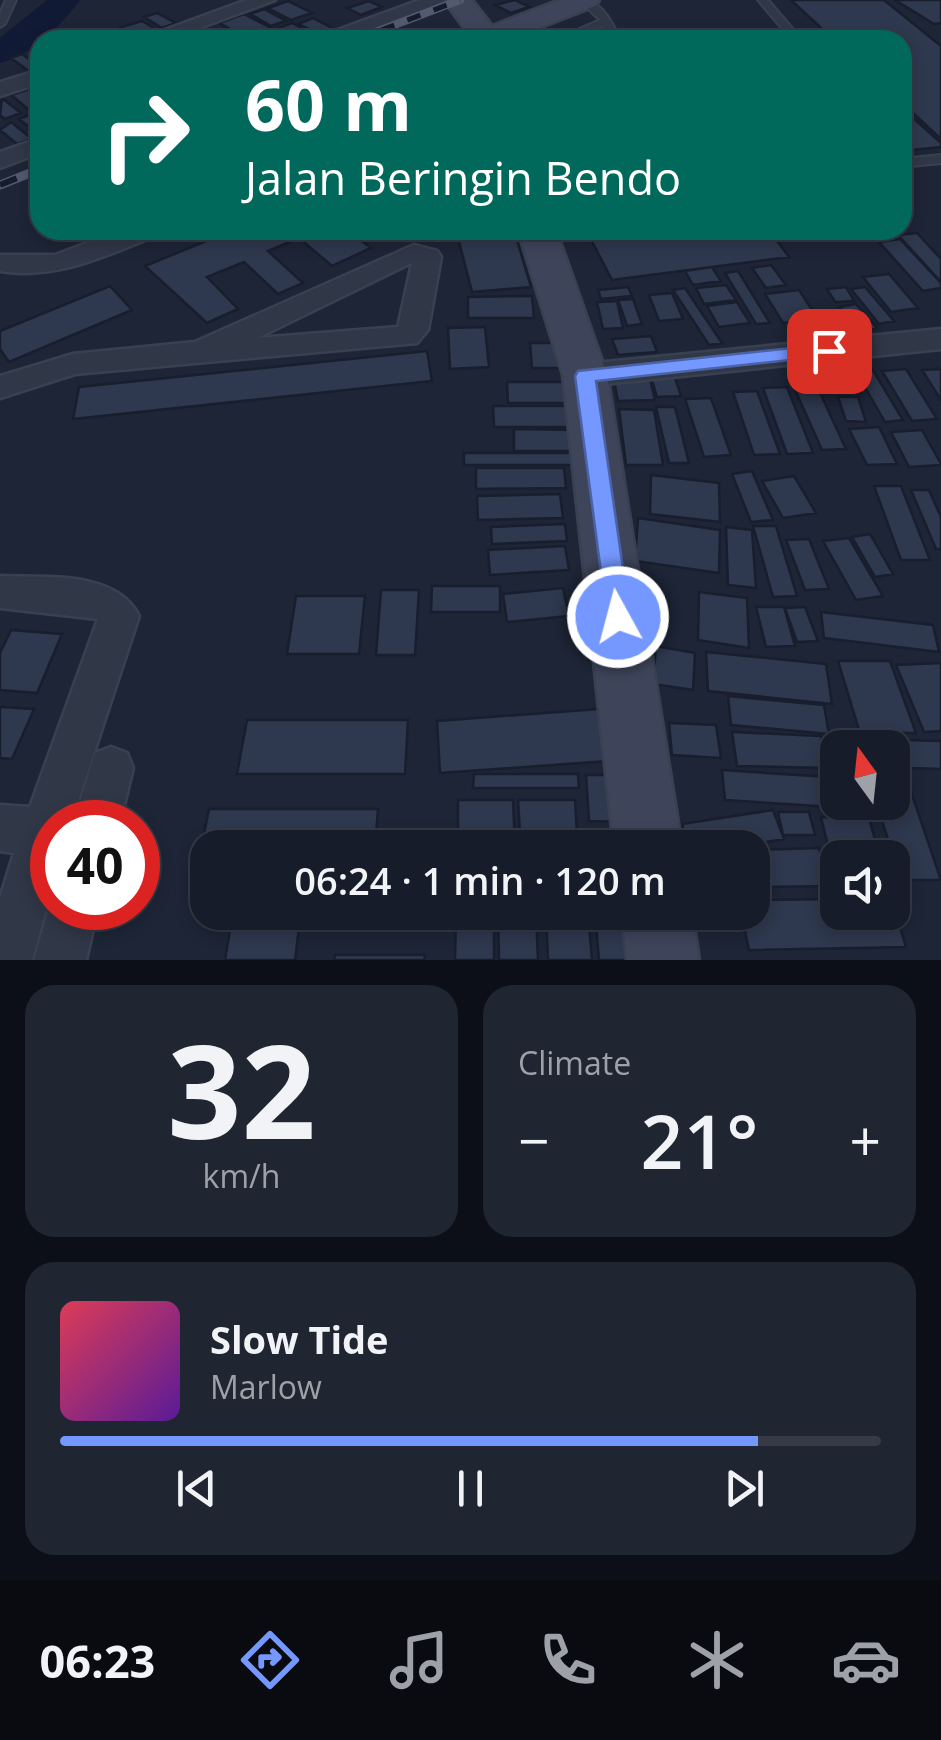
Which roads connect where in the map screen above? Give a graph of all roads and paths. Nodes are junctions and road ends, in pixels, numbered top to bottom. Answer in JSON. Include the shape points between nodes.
{"nodes":[{"id":1,"x":11,"y":0,"type":"edge"},
{"id":2,"x":266,"y":0,"type":"edge"},
{"id":3,"x":439,"y":0,"type":"edge"},
{"id":4,"x":458,"y":0,"type":"edge"},
{"id":5,"x":584,"y":0,"type":"edge"},
{"id":6,"x":763,"y":0,"type":"edge"},
{"id":7,"x":607,"y":21,"type":"junction"},
{"id":8,"x":203,"y":22,"type":"junction"},
{"id":9,"x":0,"y":24,"type":"edge"},
{"id":10,"x":178,"y":30,"type":"edge"},
{"id":11,"x":217,"y":30,"type":"edge"},
{"id":12,"x":350,"y":30,"type":"edge"},
{"id":13,"x":480,"y":30,"type":"edge"},
{"id":14,"x":509,"y":30,"type":"edge"},
{"id":15,"x":584,"y":30,"type":"edge"},
{"id":16,"x":611,"y":30,"type":"edge"},
{"id":17,"x":788,"y":30,"type":"edge"},
{"id":18,"x":30,"y":79,"type":"edge"},
{"id":19,"x":0,"y":89,"type":"edge"},
{"id":20,"x":30,"y":150,"type":"edge"},
{"id":21,"x":941,"y":158,"type":"edge"},
{"id":22,"x":0,"y":161,"type":"edge"},
{"id":23,"x":912,"y":162,"type":"edge"},
{"id":24,"x":120,"y":240,"type":"edge"},
{"id":25,"x":540,"y":240,"type":"edge"},
{"id":26,"x":0,"y":264,"type":"edge"},
{"id":27,"x":941,"y":339,"type":"edge"},
{"id":28,"x":201,"y":352,"type":"junction"},
{"id":29,"x":585,"y":376,"type":"junction"},
{"id":30,"x":0,"y":387,"type":"edge"},
{"id":31,"x":0,"y":592,"type":"edge"},
{"id":32,"x":111,"y":768,"type":"dead end"},
{"id":33,"x":102,"y":800,"type":"edge"},
{"id":34,"x":22,"y":830,"type":"edge"},
{"id":35,"x":646,"y":830,"type":"edge"},
{"id":36,"x":68,"y":930,"type":"edge"},
{"id":37,"x":659,"y":930,"type":"edge"},
{"id":38,"x":6,"y":960,"type":"edge"},
{"id":39,"x":60,"y":960,"type":"edge"},
{"id":40,"x":663,"y":960,"type":"edge"}],
"edges":[{"from":1,"to":9,"type":"lane"},
{"from":2,"to":8,"type":"street"},
{"from":3,"to":12,"type":"street"},
{"from":4,"to":13,"type":"street"},
{"from":5,"to":7,"type":"lane"},
{"from":5,"to":14,"type":"street"},
{"from":6,"to":17,"type":"lane"},
{"from":7,"to":15,"type":"lane"},
{"from":7,"to":16,"type":"lane"},
{"from":8,"to":10,"type":"street"},
{"from":8,"to":11,"type":"street"},
{"from":18,"to":19,"type":"street"},
{"from":20,"to":22,"type":"street"},
{"from":21,"to":23,"type":"lane"},
{"from":24,"to":26,"type":"street","via":[[60,263]]},
{"from":25,"to":29,"type":"street"},
{"from":27,"to":29,"type":"street"},
{"from":28,"to":28,"type":"street","via":[[406,336],[428,257],[414,252],[399,258]]},
{"from":28,"to":30,"type":"street","via":[[73,364]]},
{"from":29,"to":35,"type":"street"},
{"from":31,"to":34,"type":"street","via":[[110,604],[119,616]]},
{"from":32,"to":33,"type":"street"},
{"from":34,"to":38,"type":"street"},
{"from":36,"to":39,"type":"street"},
{"from":37,"to":40,"type":"street"}]}
